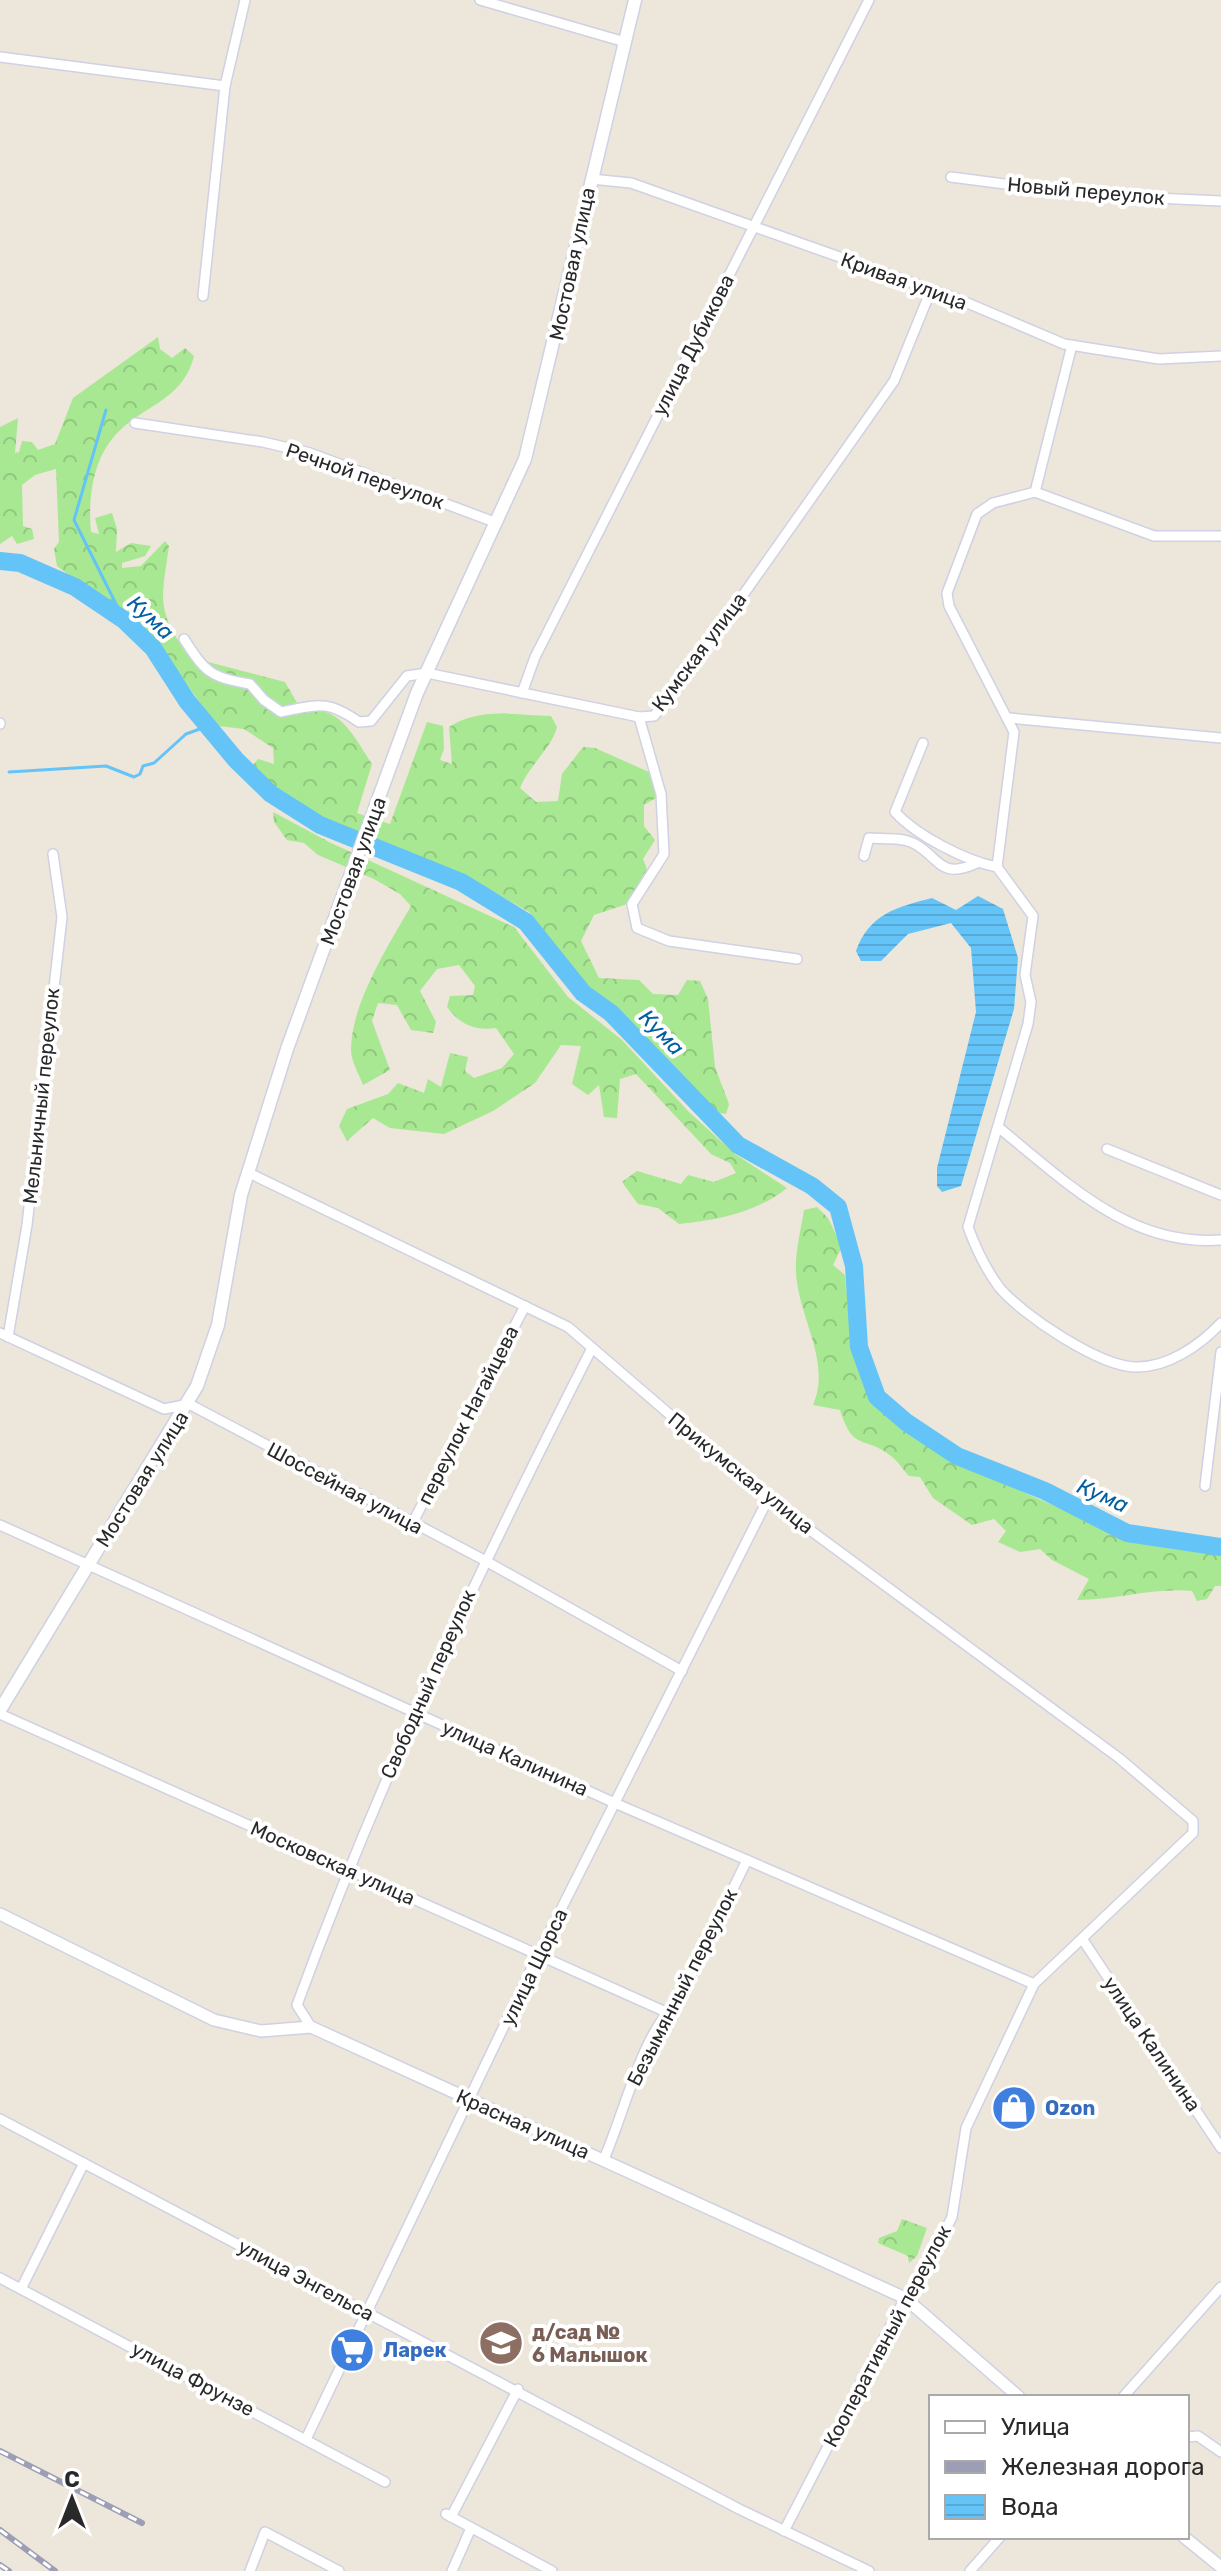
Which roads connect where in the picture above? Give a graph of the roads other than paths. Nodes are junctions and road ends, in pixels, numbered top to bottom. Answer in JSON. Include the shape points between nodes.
{"nodes":[{"id":1,"x":245,"y":0,"type":"edge"},
{"id":2,"x":480,"y":0,"type":"edge"},
{"id":3,"x":635,"y":0,"type":"edge"},
{"id":4,"x":869,"y":0,"type":"edge"},
{"id":5,"x":625,"y":42,"type":"junction"},
{"id":6,"x":0,"y":57,"type":"edge"},
{"id":7,"x":225,"y":86,"type":"junction"},
{"id":8,"x":951,"y":177,"type":"dead end"},
{"id":9,"x":591,"y":179,"type":"junction"},
{"id":10,"x":1221,"y":201,"type":"edge"},
{"id":11,"x":752,"y":226,"type":"junction"},
{"id":12,"x":931,"y":290,"type":"junction"},
{"id":13,"x":203,"y":296,"type":"dead end"},
{"id":14,"x":1072,"y":345,"type":"junction"},
{"id":15,"x":1221,"y":356,"type":"edge"},
{"id":16,"x":135,"y":423,"type":"dead end"},
{"id":17,"x":1035,"y":492,"type":"junction"},
{"id":18,"x":497,"y":523,"type":"junction"},
{"id":19,"x":1221,"y":536,"type":"edge"},
{"id":20,"x":184,"y":639,"type":"dead end"},
{"id":21,"x":427,"y":673,"type":"junction"},
{"id":22,"x":522,"y":693,"type":"junction"},
{"id":23,"x":639,"y":717,"type":"junction"},
{"id":24,"x":1009,"y":718,"type":"junction"},
{"id":25,"x":1221,"y":738,"type":"edge"},
{"id":26,"x":923,"y":743,"type":"dead end"},
{"id":27,"x":53,"y":854,"type":"dead end"},
{"id":28,"x":864,"y":856,"type":"dead end"},
{"id":29,"x":977,"y":863,"type":"junction"},
{"id":30,"x":997,"y":867,"type":"junction"},
{"id":31,"x":797,"y":959,"type":"dead end"},
{"id":32,"x":998,"y":1127,"type":"junction"},
{"id":33,"x":1107,"y":1149,"type":"dead end"},
{"id":34,"x":247,"y":1172,"type":"junction"},
{"id":35,"x":1221,"y":1195,"type":"edge"},
{"id":36,"x":1221,"y":1240,"type":"edge"},
{"id":37,"x":525,"y":1306,"type":"junction"},
{"id":38,"x":1221,"y":1323,"type":"edge"},
{"id":39,"x":4,"y":1335,"type":"edge"},
{"id":40,"x":592,"y":1348,"type":"junction"},
{"id":41,"x":1221,"y":1352,"type":"edge"},
{"id":42,"x":189,"y":1404,"type":"junction"},
{"id":43,"x":1205,"y":1486,"type":"dead end"},
{"id":44,"x":768,"y":1499,"type":"junction"},
{"id":45,"x":412,"y":1524,"type":"junction"},
{"id":46,"x":0,"y":1525,"type":"edge"},
{"id":47,"x":484,"y":1560,"type":"junction"},
{"id":48,"x":88,"y":1566,"type":"junction"},
{"id":49,"x":682,"y":1671,"type":"junction"},
{"id":50,"x":0,"y":1712,"type":"edge"},
{"id":51,"x":413,"y":1712,"type":"junction"},
{"id":52,"x":617,"y":1804,"type":"junction"},
{"id":53,"x":1193,"y":1833,"type":"joint"},
{"id":54,"x":747,"y":1860,"type":"junction"},
{"id":55,"x":347,"y":1869,"type":"junction"},
{"id":56,"x":0,"y":1914,"type":"edge"},
{"id":57,"x":1083,"y":1940,"type":"junction"},
{"id":58,"x":539,"y":1953,"type":"junction"},
{"id":59,"x":1034,"y":1984,"type":"junction"},
{"id":60,"x":666,"y":2012,"type":"junction"},
{"id":61,"x":311,"y":2027,"type":"junction"},
{"id":62,"x":469,"y":2100,"type":"junction"},
{"id":63,"x":0,"y":2119,"type":"edge"},
{"id":64,"x":1221,"y":2148,"type":"edge"},
{"id":65,"x":603,"y":2161,"type":"junction"},
{"id":66,"x":84,"y":2163,"type":"junction"},
{"id":67,"x":0,"y":2278,"type":"edge"},
{"id":68,"x":1221,"y":2287,"type":"edge"},
{"id":69,"x":21,"y":2289,"type":"junction"},
{"id":70,"x":905,"y":2298,"type":"junction"},
{"id":71,"x":366,"y":2312,"type":"junction"},
{"id":72,"x":518,"y":2389,"type":"junction"},
{"id":73,"x":1017,"y":2395,"type":"edge"},
{"id":74,"x":1125,"y":2395,"type":"edge"},
{"id":75,"x":1189,"y":2437,"type":"edge"},
{"id":76,"x":306,"y":2439,"type":"junction"},
{"id":77,"x":1221,"y":2452,"type":"edge"},
{"id":78,"x":385,"y":2482,"type":"dead end"},
{"id":79,"x":471,"y":2528,"type":"junction"},
{"id":80,"x":784,"y":2531,"type":"junction"},
{"id":81,"x":998,"y":2539,"type":"edge"},
{"id":82,"x":1186,"y":2539,"type":"edge"},
{"id":83,"x":1221,"y":2567,"type":"edge"},
{"id":84,"x":250,"y":2571,"type":"edge"},
{"id":85,"x":339,"y":2571,"type":"edge"},
{"id":86,"x":452,"y":2571,"type":"edge"},
{"id":87,"x":552,"y":2571,"type":"edge"},
{"id":88,"x":869,"y":2571,"type":"edge"},
{"id":89,"x":970,"y":2571,"type":"edge"}],
"edges":[{"from":1,"to":7,"type":"street"},
{"from":2,"to":5,"type":"street"},
{"from":3,"to":5,"type":"main road","name":"Мостовая улица"},
{"from":4,"to":11,"type":"street","name":"улица Дубикова"},
{"from":5,"to":9,"type":"main road","name":"Мостовая улица"},
{"from":6,"to":7,"type":"street"},
{"from":7,"to":13,"type":"street"},
{"from":8,"to":10,"type":"street","name":"Новый переулок","via":[[1089,195]]},
{"from":9,"to":11,"type":"street","name":"Кривая улица","via":[[631,183]]},
{"from":9,"to":18,"type":"main road","name":"Мостовая улица","via":[[525,459]]},
{"from":11,"to":12,"type":"street","name":"Кривая улица"},
{"from":11,"to":22,"type":"street","name":"улица Дубикова","via":[[535,657]]},
{"from":12,"to":14,"type":"street","name":"Кривая улица"},
{"from":12,"to":23,"type":"street","name":"Кумская улица","via":[[894,381],[676,690],[654,716]]},
{"from":14,"to":15,"type":"street","name":"Кривая улица","via":[[1159,359]]},
{"from":14,"to":17,"type":"street"},
{"from":16,"to":18,"type":"street","name":"Речной переулок","via":[[310,453]]},
{"from":17,"to":19,"type":"street","via":[[1154,536]]},
{"from":17,"to":24,"type":"street","via":[[993,503],[977,514],[947,593]]},
{"from":18,"to":21,"type":"main road","name":"Мостовая улица"},
{"from":20,"to":21,"type":"street","via":[[205,671],[250,684],[281,712],[319,703],[339,708],[359,722],[371,721],[407,676]]},
{"from":21,"to":22,"type":"street"},
{"from":21,"to":34,"type":"main road","name":"Мостовая улица","via":[[287,1049]]},
{"from":22,"to":23,"type":"street"},
{"from":23,"to":31,"type":"street","name":"Кумская улица","via":[[661,794],[664,854],[632,904],[637,928],[669,941]]},
{"from":24,"to":25,"type":"street"},
{"from":24,"to":30,"type":"street","via":[[1014,732]]},
{"from":26,"to":29,"type":"street","via":[[895,812]]},
{"from":27,"to":39,"type":"street","name":"Мельничный переулок","via":[[62,917],[27,1225]]},
{"from":28,"to":29,"type":"street","via":[[869,838],[916,844],[947,867],[961,870]]},
{"from":29,"to":30,"type":"street"},
{"from":30,"to":32,"type":"street","via":[[1033,916],[1025,975],[1031,1002],[1028,1024]]},
{"from":32,"to":36,"type":"street","via":[[1090,1201],[1147,1232],[1174,1240]]},
{"from":32,"to":38,"type":"street","via":[[968,1227],[978,1255],[1001,1290],[1073,1344],[1133,1367],[1176,1356]]},
{"from":33,"to":35,"type":"street"},
{"from":34,"to":37,"type":"street","name":"Прикумская улица"},
{"from":34,"to":42,"type":"main road","name":"Мостовая улица","via":[[218,1325]]},
{"from":37,"to":40,"type":"street","name":"Прикумская улица","via":[[568,1327]]},
{"from":37,"to":45,"type":"street","name":"переулок Нагайцева"},
{"from":39,"to":42,"type":"street","name":"Шоссейная улица","via":[[164,1409]]},
{"from":40,"to":44,"type":"street","name":"Прикумская улица"},
{"from":40,"to":47,"type":"street","name":"Свободный переулок"},
{"from":41,"to":43,"type":"street"},
{"from":42,"to":45,"type":"street","name":"Шоссейная улица"},
{"from":42,"to":48,"type":"main road","name":"Мостовая улица"},
{"from":44,"to":49,"type":"street","name":"улица Щорса"},
{"from":44,"to":53,"type":"street","name":"Прикумская улица","via":[[1119,1758],[1182,1808],[1193,1821]]},
{"from":45,"to":47,"type":"street","name":"Шоссейная улица"},
{"from":46,"to":48,"type":"street","name":"улица Калинина"},
{"from":47,"to":49,"type":"street","name":"Шоссейная улица"},
{"from":47,"to":51,"type":"street","name":"Свободный переулок"},
{"from":48,"to":50,"type":"main road","name":"Мостовая улица"},
{"from":48,"to":51,"type":"street","name":"улица Калинина"},
{"from":49,"to":52,"type":"street","name":"улица Щорса"},
{"from":50,"to":55,"type":"street","name":"Московская улица"},
{"from":51,"to":52,"type":"street","name":"улица Калинина"},
{"from":51,"to":55,"type":"street","name":"Свободный переулок"},
{"from":52,"to":54,"type":"street","name":"улица Калинина"},
{"from":52,"to":58,"type":"street","name":"улица Щорса"},
{"from":53,"to":57,"type":"street","name":"Кооперативный переулок"},
{"from":54,"to":59,"type":"street","name":"улица Калинина"},
{"from":54,"to":60,"type":"street","name":"Безымянный переулок","via":[[678,2002]]},
{"from":55,"to":58,"type":"street","name":"Московская улица"},
{"from":55,"to":61,"type":"street","name":"Свободный переулок","via":[[297,2005]]},
{"from":56,"to":61,"type":"street","name":"Красная улица","via":[[214,2020],[261,2031]]},
{"from":57,"to":59,"type":"street","name":"Кооперативный переулок"},
{"from":57,"to":64,"type":"street","name":"улица Калинина"},
{"from":58,"to":60,"type":"street","name":"Московская улица"},
{"from":58,"to":62,"type":"street","name":"улица Щорса"},
{"from":59,"to":70,"type":"street","name":"Кооперативный переулок","via":[[966,2128],[952,2217]]},
{"from":60,"to":65,"type":"street","name":"Безымянный переулок"},
{"from":61,"to":62,"type":"street","name":"Красная улица"},
{"from":62,"to":65,"type":"street","name":"Красная улица"},
{"from":62,"to":71,"type":"street","name":"улица Щорса"},
{"from":63,"to":66,"type":"street","name":"улица Энгельса"},
{"from":65,"to":70,"type":"street","name":"Красная улица"},
{"from":66,"to":69,"type":"street"},
{"from":66,"to":71,"type":"street","name":"улица Энгельса"},
{"from":67,"to":69,"type":"street","name":"улица Фрунзе"},
{"from":68,"to":74,"type":"street"},
{"from":69,"to":76,"type":"street","name":"улица Фрунзе"},
{"from":70,"to":73,"type":"street","name":"Красная улица"},
{"from":70,"to":80,"type":"street","name":"Кооперативный переулок"},
{"from":71,"to":72,"type":"street","name":"улица Энгельса"},
{"from":71,"to":76,"type":"street","name":"улица Щорса"},
{"from":72,"to":79,"type":"street","via":[[448,2516]]},
{"from":72,"to":80,"type":"street","name":"улица Энгельса"},
{"from":75,"to":77,"type":"street","via":[[1198,2436]]},
{"from":76,"to":78,"type":"street","name":"улица Фрунзе"},
{"from":79,"to":86,"type":"street"},
{"from":79,"to":87,"type":"street"},
{"from":80,"to":88,"type":"street","name":"улица Энгельса"},
{"from":81,"to":89,"type":"street"},
{"from":82,"to":83,"type":"street"},
{"from":84,"to":85,"type":"street","via":[[265,2532]]}]}
